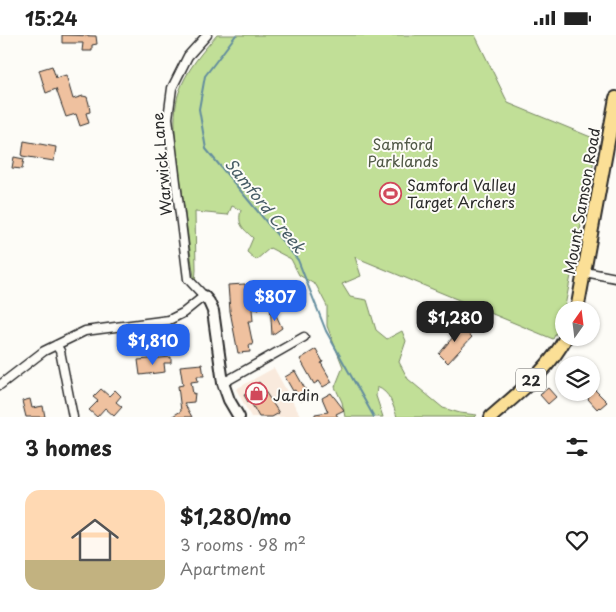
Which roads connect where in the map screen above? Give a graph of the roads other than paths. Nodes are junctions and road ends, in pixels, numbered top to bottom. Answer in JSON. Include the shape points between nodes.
{"nodes":[{"id":1,"x":207,"y":35,"type":"edge"},
{"id":2,"x":616,"y":98,"type":"edge"},
{"id":3,"x":584,"y":272,"type":"junction"},
{"id":4,"x":616,"y":278,"type":"edge"},
{"id":5,"x":204,"y":296,"type":"junction"},
{"id":6,"x":579,"y":301,"type":"edge"},
{"id":7,"x":304,"y":337,"type":"dead end"},
{"id":8,"x":56,"y":345,"type":"junction"},
{"id":9,"x":561,"y":346,"type":"edge"},
{"id":10,"x":223,"y":383,"type":"junction"},
{"id":11,"x":0,"y":385,"type":"edge"},
{"id":12,"x":73,"y":417,"type":"edge"},
{"id":13,"x":239,"y":417,"type":"edge"},
{"id":14,"x":491,"y":417,"type":"edge"}],
"edges":[{"from":1,"to":5,"type":"street","name":"Warwick Lane","via":[[188,55],[172,88],[168,118],[188,279]]},
{"from":2,"to":3,"type":"main road","name":"Mount Samson Road"},
{"from":3,"to":4,"type":"street"},
{"from":3,"to":6,"type":"main road","name":"Mount Samson Road"},
{"from":5,"to":8,"type":"street","via":[[169,320],[85,331]]},
{"from":5,"to":10,"type":"street","via":[[213,311]]},
{"from":7,"to":10,"type":"street"},
{"from":8,"to":11,"type":"street"},
{"from":8,"to":12,"type":"street","via":[[60,351]]},
{"from":9,"to":14,"type":"main road","number":"22","via":[[552,360]]},
{"from":10,"to":13,"type":"street"}]}
